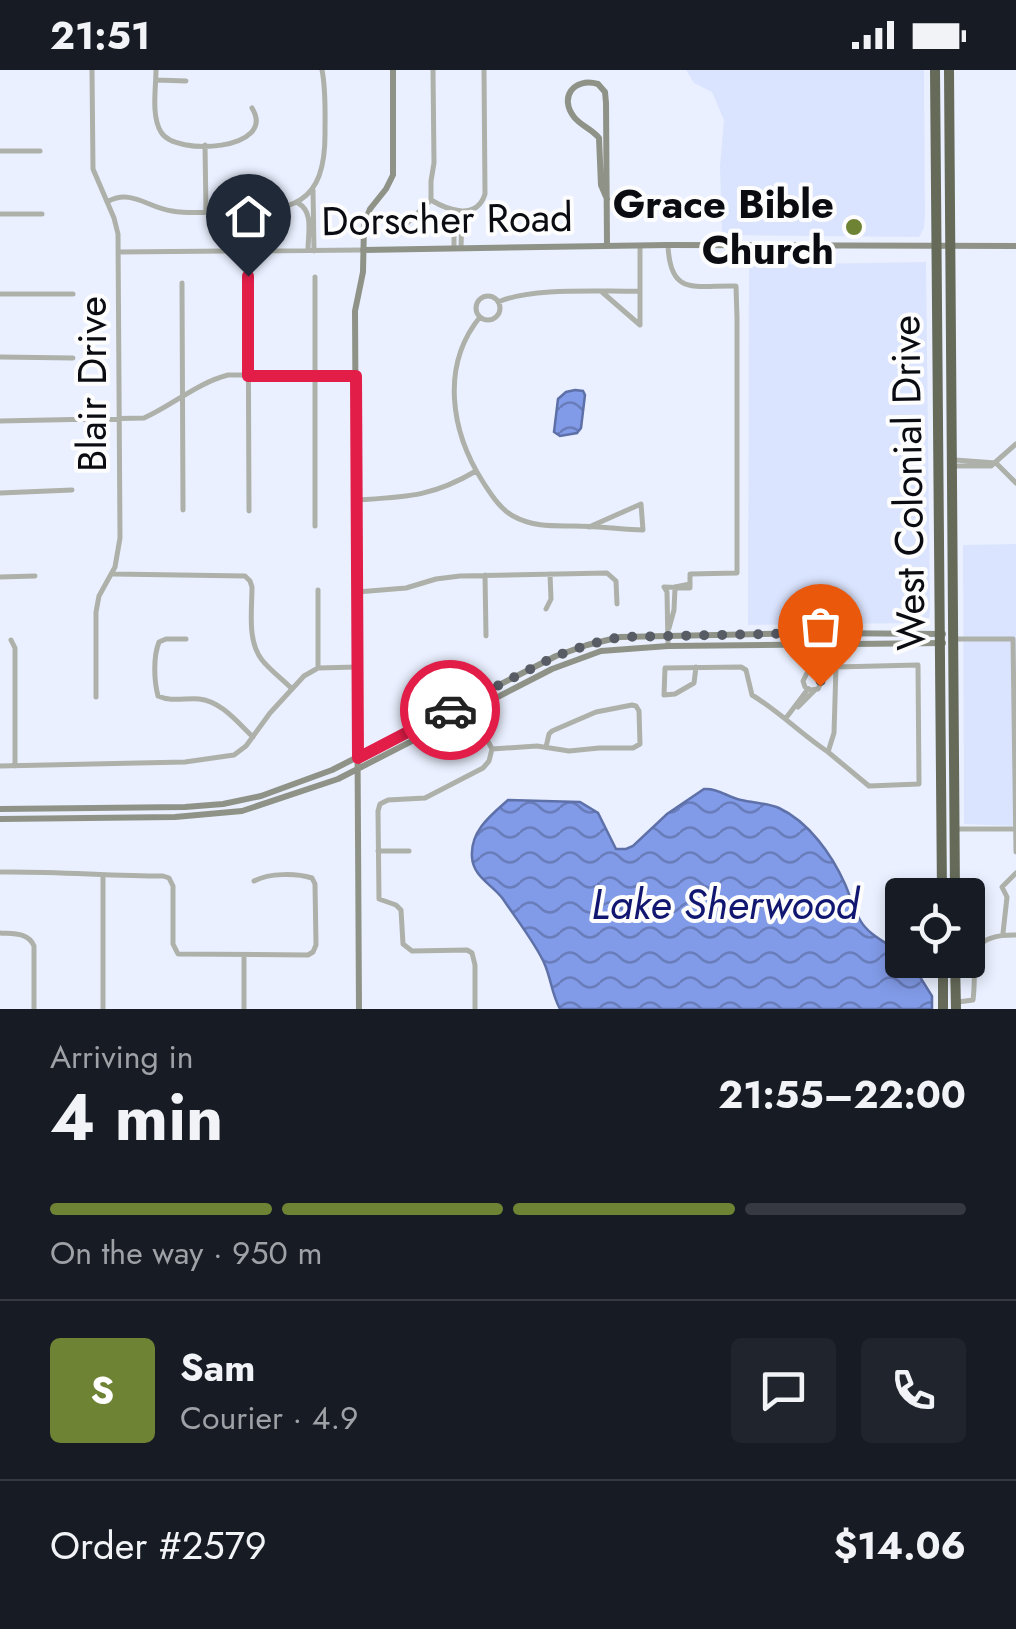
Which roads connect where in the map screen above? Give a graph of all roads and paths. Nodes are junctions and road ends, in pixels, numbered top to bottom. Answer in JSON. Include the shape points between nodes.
{"nodes":[{"id":1,"x":92,"y":70,"type":"edge"},
{"id":2,"x":156,"y":70,"type":"edge"},
{"id":3,"x":322,"y":70,"type":"edge"},
{"id":4,"x":393,"y":70,"type":"edge"},
{"id":5,"x":433,"y":70,"type":"edge"},
{"id":6,"x":484,"y":70,"type":"edge"},
{"id":7,"x":935,"y":70,"type":"edge"},
{"id":8,"x":949,"y":70,"type":"edge"},
{"id":9,"x":156,"y":80,"type":"junction"},
{"id":10,"x":186,"y":81,"type":"dead end"},
{"id":11,"x":252,"y":108,"type":"dead end"},
{"id":12,"x":205,"y":145,"type":"junction"},
{"id":13,"x":0,"y":151,"type":"edge"},
{"id":14,"x":40,"y":151,"type":"dead end"},
{"id":15,"x":313,"y":190,"type":"junction"},
{"id":16,"x":607,"y":198,"type":"junction"},
{"id":17,"x":431,"y":200,"type":"junction"},
{"id":18,"x":107,"y":202,"type":"junction"},
{"id":19,"x":298,"y":203,"type":"junction"},
{"id":20,"x":454,"y":210,"type":"junction"},
{"id":21,"x":462,"y":210,"type":"junction"},
{"id":22,"x":206,"y":212,"type":"junction"},
{"id":23,"x":0,"y":214,"type":"edge"},
{"id":24,"x":42,"y":214,"type":"dead end"},
{"id":25,"x":402,"y":228,"type":"dead end"},
{"id":26,"x":607,"y":246,"type":"junction"},
{"id":27,"x":640,"y":246,"type":"junction"},
{"id":28,"x":668,"y":246,"type":"junction"},
{"id":29,"x":1016,"y":246,"type":"edge"},
{"id":30,"x":936,"y":247,"type":"junction"},
{"id":31,"x":951,"y":247,"type":"junction"},
{"id":32,"x":458,"y":248,"type":"junction"},
{"id":33,"x":363,"y":250,"type":"junction"},
{"id":34,"x":311,"y":251,"type":"junction"},
{"id":35,"x":118,"y":252,"type":"junction"},
{"id":36,"x":248,"y":276,"type":"dead end"},
{"id":37,"x":315,"y":277,"type":"dead end"},
{"id":38,"x":182,"y":283,"type":"dead end"},
{"id":39,"x":640,"y":291,"type":"junction"},
{"id":40,"x":602,"y":292,"type":"junction"},
{"id":41,"x":0,"y":294,"type":"edge"},
{"id":42,"x":73,"y":294,"type":"dead end"},
{"id":43,"x":498,"y":302,"type":"junction"},
{"id":44,"x":480,"y":317,"type":"junction"},
{"id":45,"x":0,"y":357,"type":"edge"},
{"id":46,"x":74,"y":358,"type":"dead end"},
{"id":47,"x":315,"y":375,"type":"junction"},
{"id":48,"x":248,"y":376,"type":"junction"},
{"id":49,"x":356,"y":376,"type":"junction"},
{"id":50,"x":184,"y":396,"type":"junction"},
{"id":51,"x":119,"y":419,"type":"junction"},
{"id":52,"x":0,"y":421,"type":"edge"},
{"id":53,"x":938,"y":422,"type":"junction"},
{"id":54,"x":1016,"y":444,"type":"edge"},
{"id":55,"x":952,"y":463,"type":"junction"},
{"id":56,"x":996,"y":463,"type":"junction"},
{"id":57,"x":938,"y":464,"type":"junction"},
{"id":58,"x":476,"y":470,"type":"junction"},
{"id":59,"x":1016,"y":483,"type":"edge"},
{"id":60,"x":72,"y":490,"type":"dead end"},
{"id":61,"x":0,"y":494,"type":"edge"},
{"id":62,"x":356,"y":500,"type":"junction"},
{"id":63,"x":952,"y":505,"type":"junction"},
{"id":64,"x":183,"y":510,"type":"dead end"},
{"id":65,"x":249,"y":511,"type":"dead end"},
{"id":66,"x":315,"y":526,"type":"dead end"},
{"id":67,"x":589,"y":527,"type":"junction"},
{"id":68,"x":111,"y":574,"type":"junction"},
{"id":69,"x":550,"y":574,"type":"junction"},
{"id":70,"x":485,"y":575,"type":"junction"},
{"id":71,"x":34,"y":576,"type":"dead end"},
{"id":72,"x":0,"y":577,"type":"edge"},
{"id":73,"x":675,"y":587,"type":"junction"},
{"id":74,"x":318,"y":590,"type":"dead end"},
{"id":75,"x":357,"y":592,"type":"junction"},
{"id":76,"x":617,"y":604,"type":"dead end"},
{"id":77,"x":546,"y":609,"type":"dead end"},
{"id":78,"x":668,"y":632,"type":"junction"},
{"id":79,"x":815,"y":633,"type":"junction"},
{"id":80,"x":486,"y":636,"type":"dead end"},
{"id":81,"x":940,"y":639,"type":"junction"},
{"id":82,"x":953,"y":639,"type":"junction"},
{"id":83,"x":11,"y":640,"type":"dead end"},
{"id":84,"x":186,"y":640,"type":"dead end"},
{"id":85,"x":815,"y":645,"type":"junction"},
{"id":86,"x":668,"y":646,"type":"junction"},
{"id":87,"x":357,"y":667,"type":"junction"},
{"id":88,"x":696,"y":667,"type":"junction"},
{"id":89,"x":318,"y":668,"type":"junction"},
{"id":90,"x":814,"y":671,"type":"junction"},
{"id":91,"x":292,"y":688,"type":"junction"},
{"id":92,"x":811,"y":690,"type":"junction"},
{"id":93,"x":96,"y":697,"type":"dead end"},
{"id":94,"x":467,"y":701,"type":"junction"},
{"id":95,"x":472,"y":709,"type":"junction"},
{"id":96,"x":786,"y":718,"type":"junction"},
{"id":97,"x":253,"y":737,"type":"junction"},
{"id":98,"x":546,"y":746,"type":"junction"},
{"id":99,"x":492,"y":749,"type":"junction"},
{"id":100,"x":828,"y":752,"type":"junction"},
{"id":101,"x":358,"y":758,"type":"junction"},
{"id":102,"x":0,"y":766,"type":"edge"},
{"id":103,"x":15,"y":766,"type":"junction"},
{"id":104,"x":358,"y":769,"type":"junction"},
{"id":105,"x":941,"y":798,"type":"junction"},
{"id":106,"x":0,"y":809,"type":"edge"},
{"id":107,"x":0,"y":819,"type":"edge"},
{"id":108,"x":1015,"y":828,"type":"edge"},
{"id":109,"x":954,"y":829,"type":"junction"},
{"id":110,"x":378,"y":851,"type":"junction"},
{"id":111,"x":408,"y":851,"type":"dead end"},
{"id":112,"x":1016,"y":852,"type":"edge"},
{"id":113,"x":0,"y":872,"type":"edge"},
{"id":114,"x":1016,"y":873,"type":"edge"},
{"id":115,"x":102,"y":876,"type":"junction"},
{"id":116,"x":942,"y":878,"type":"edge"},
{"id":117,"x":955,"y":878,"type":"edge"},
{"id":118,"x":254,"y":881,"type":"dead end"},
{"id":119,"x":0,"y":933,"type":"edge"},
{"id":120,"x":1003,"y":934,"type":"junction"},
{"id":121,"x":1016,"y":934,"type":"edge"},
{"id":122,"x":244,"y":956,"type":"junction"},
{"id":123,"x":943,"y":978,"type":"edge"},
{"id":124,"x":949,"y":978,"type":"edge"},
{"id":125,"x":955,"y":978,"type":"edge"},
{"id":126,"x":956,"y":1006,"type":"edge"},
{"id":127,"x":34,"y":1009,"type":"edge"},
{"id":128,"x":103,"y":1009,"type":"edge"},
{"id":129,"x":244,"y":1009,"type":"edge"},
{"id":130,"x":359,"y":1009,"type":"edge"},
{"id":131,"x":475,"y":1009,"type":"edge"},
{"id":132,"x":943,"y":1009,"type":"edge"}],
"edges":[{"from":1,"to":18,"type":"street","name":"Blair Drive","via":[[93,169]]},
{"from":2,"to":9,"type":"street"},
{"from":3,"to":15,"type":"street","via":[[326,156]]},
{"from":4,"to":33,"type":"street","via":[[393,175],[367,215]]},
{"from":5,"to":17,"type":"street"},
{"from":6,"to":21,"type":"street","via":[[485,194],[476,208]]},
{"from":7,"to":30,"type":"highway","name":"West Colonial Drive"},
{"from":8,"to":31,"type":"highway","name":"West Colonial Drive"},
{"from":9,"to":10,"type":"street"},
{"from":9,"to":12,"type":"street","via":[[161,133],[182,146]]},
{"from":11,"to":12,"type":"street","via":[[249,135],[232,144]]},
{"from":12,"to":22,"type":"street"},
{"from":13,"to":14,"type":"street"},
{"from":15,"to":19,"type":"street"},
{"from":15,"to":34,"type":"street"},
{"from":16,"to":16,"type":"street","via":[[606,96],[598,84],[582,82],[571,92],[570,110],[599,138]]},
{"from":16,"to":26,"type":"street"},
{"from":17,"to":20,"type":"street"},
{"from":17,"to":25,"type":"street"},
{"from":18,"to":22,"type":"street","via":[[128,196],[169,211]]},
{"from":18,"to":35,"type":"street","name":"Blair Drive"},
{"from":19,"to":22,"type":"street","via":[[259,212]]},
{"from":19,"to":34,"type":"street","via":[[308,215]]},
{"from":20,"to":21,"type":"street"},
{"from":20,"to":32,"type":"street"},
{"from":21,"to":32,"type":"street"},
{"from":23,"to":24,"type":"street"},
{"from":26,"to":27,"type":"street","name":"Dorscher Road"},
{"from":26,"to":32,"type":"street","name":"Dorscher Road"},
{"from":27,"to":28,"type":"street","name":"Dorscher Road"},
{"from":27,"to":39,"type":"street"},
{"from":28,"to":30,"type":"street","name":"Dorscher Road"},
{"from":28,"to":73,"type":"street","via":[[670,268],[684,285],[736,286],[737,573],[690,574],[690,586]]},
{"from":29,"to":31,"type":"street","name":"Dorscher Road"},
{"from":30,"to":31,"type":"street","name":"Dorscher Road"},
{"from":30,"to":53,"type":"highway","name":"West Colonial Drive"},
{"from":31,"to":55,"type":"highway","name":"West Colonial Drive"},
{"from":32,"to":33,"type":"street","name":"Dorscher Road"},
{"from":33,"to":34,"type":"street","name":"Dorscher Road"},
{"from":33,"to":49,"type":"street"},
{"from":34,"to":35,"type":"street","name":"Dorscher Road"},
{"from":35,"to":51,"type":"street","name":"Blair Drive"},
{"from":36,"to":48,"type":"street"},
{"from":37,"to":47,"type":"street"},
{"from":38,"to":50,"type":"street"},
{"from":39,"to":40,"type":"street"},
{"from":39,"to":40,"type":"street","via":[[640,325]]},
{"from":40,"to":43,"type":"street","via":[[517,294]]},
{"from":41,"to":42,"type":"street"},
{"from":43,"to":44,"type":"street","via":[[495,317]]},
{"from":43,"to":44,"type":"street","via":[[480,299]]},
{"from":44,"to":58,"type":"street","via":[[460,350],[455,379],[458,429]]},
{"from":45,"to":46,"type":"street"},
{"from":47,"to":48,"type":"street"},
{"from":47,"to":49,"type":"street"},
{"from":47,"to":66,"type":"street"},
{"from":48,"to":50,"type":"street","via":[[211,380]]},
{"from":48,"to":65,"type":"street"},
{"from":49,"to":62,"type":"street"},
{"from":50,"to":51,"type":"street","via":[[144,418]]},
{"from":50,"to":64,"type":"street"},
{"from":51,"to":52,"type":"street"},
{"from":51,"to":68,"type":"street","name":"Blair Drive","via":[[120,538]]},
{"from":53,"to":55,"type":"highway"},
{"from":53,"to":57,"type":"highway","name":"West Colonial Drive"},
{"from":54,"to":56,"type":"street"},
{"from":55,"to":56,"type":"street"},
{"from":55,"to":63,"type":"highway","name":"West Colonial Drive"},
{"from":56,"to":59,"type":"street"},
{"from":57,"to":63,"type":"highway"},
{"from":57,"to":81,"type":"highway","name":"West Colonial Drive"},
{"from":58,"to":62,"type":"street","via":[[432,492]]},
{"from":58,"to":67,"type":"street","via":[[514,516],[532,524]]},
{"from":60,"to":61,"type":"street"},
{"from":62,"to":75,"type":"street"},
{"from":63,"to":82,"type":"highway","name":"West Colonial Drive"},
{"from":67,"to":67,"type":"street","via":[[642,530],[641,504],[624,512]]},
{"from":68,"to":91,"type":"street","via":[[245,576],[252,588],[257,651]]},
{"from":68,"to":93,"type":"street","name":"Blair Drive","via":[[96,612]]},
{"from":69,"to":70,"type":"street"},
{"from":69,"to":76,"type":"street","via":[[607,573],[616,582]]},
{"from":69,"to":77,"type":"street"},
{"from":70,"to":75,"type":"street"},
{"from":70,"to":80,"type":"street"},
{"from":71,"to":72,"type":"street"},
{"from":73,"to":78,"type":"street"},
{"from":73,"to":78,"type":"street","via":[[664,587]]},
{"from":74,"to":89,"type":"street"},
{"from":75,"to":87,"type":"street"},
{"from":78,"to":79,"type":"street"},
{"from":78,"to":86,"type":"street"},
{"from":78,"to":94,"type":"street","via":[[587,645]]},
{"from":79,"to":81,"type":"street"},
{"from":79,"to":85,"type":"street"},
{"from":81,"to":82,"type":"street"},
{"from":81,"to":85,"type":"street"},
{"from":81,"to":105,"type":"highway","name":"West Colonial Drive"},
{"from":82,"to":108,"type":"street","via":[[1013,639]]},
{"from":82,"to":109,"type":"highway","name":"West Colonial Drive"},
{"from":83,"to":103,"type":"street"},
{"from":84,"to":97,"type":"street","via":[[159,642],[158,696],[210,701]]},
{"from":85,"to":86,"type":"street"},
{"from":85,"to":90,"type":"street"},
{"from":86,"to":95,"type":"street","via":[[601,651]]},
{"from":87,"to":89,"type":"street"},
{"from":87,"to":101,"type":"street"},
{"from":88,"to":88,"type":"street","via":[[694,682],[664,695],[664,668]]},
{"from":88,"to":96,"type":"street","via":[[741,667],[752,695]]},
{"from":89,"to":91,"type":"street"},
{"from":90,"to":92,"type":"street","via":[[822,680]]},
{"from":90,"to":92,"type":"street","via":[[803,678]]},
{"from":91,"to":97,"type":"street"},
{"from":92,"to":96,"type":"street"},
{"from":94,"to":95,"type":"street"},
{"from":94,"to":101,"type":"street"},
{"from":95,"to":99,"type":"street"},
{"from":95,"to":104,"type":"street"},
{"from":96,"to":100,"type":"street"},
{"from":97,"to":103,"type":"street","via":[[238,753],[208,760]]},
{"from":98,"to":98,"type":"street","via":[[637,747],[639,711],[632,705],[596,712],[552,731]]},
{"from":98,"to":99,"type":"street"},
{"from":99,"to":110,"type":"street","via":[[483,768],[425,798],[380,804]]},
{"from":100,"to":100,"type":"street","via":[[869,786],[919,784],[918,666],[836,666]]},
{"from":101,"to":104,"type":"street"},
{"from":101,"to":106,"type":"street","via":[[223,804]]},
{"from":102,"to":103,"type":"street"},
{"from":104,"to":107,"type":"street","via":[[242,811]]},
{"from":104,"to":130,"type":"street"},
{"from":105,"to":109,"type":"highway"},
{"from":105,"to":116,"type":"highway","name":"West Colonial Drive"},
{"from":108,"to":109,"type":"street"},
{"from":108,"to":112,"type":"street"},
{"from":109,"to":117,"type":"highway","name":"West Colonial Drive"},
{"from":110,"to":111,"type":"street"},
{"from":110,"to":131,"type":"street","via":[[379,898],[401,910],[403,944],[412,951],[472,954]]},
{"from":113,"to":115,"type":"street"},
{"from":114,"to":120,"type":"street","via":[[1002,887]]},
{"from":115,"to":122,"type":"street","via":[[169,878],[174,950],[184,956]]},
{"from":115,"to":128,"type":"street"},
{"from":118,"to":122,"type":"street","via":[[312,878],[316,945],[308,955]]},
{"from":119,"to":127,"type":"street","via":[[25,936],[34,946]]},
{"from":120,"to":121,"type":"street"},
{"from":120,"to":126,"type":"street","via":[[978,944],[973,1000]]},
{"from":122,"to":129,"type":"street"},
{"from":123,"to":132,"type":"highway"},
{"from":124,"to":126,"type":"highway"},
{"from":125,"to":126,"type":"highway"}]}
